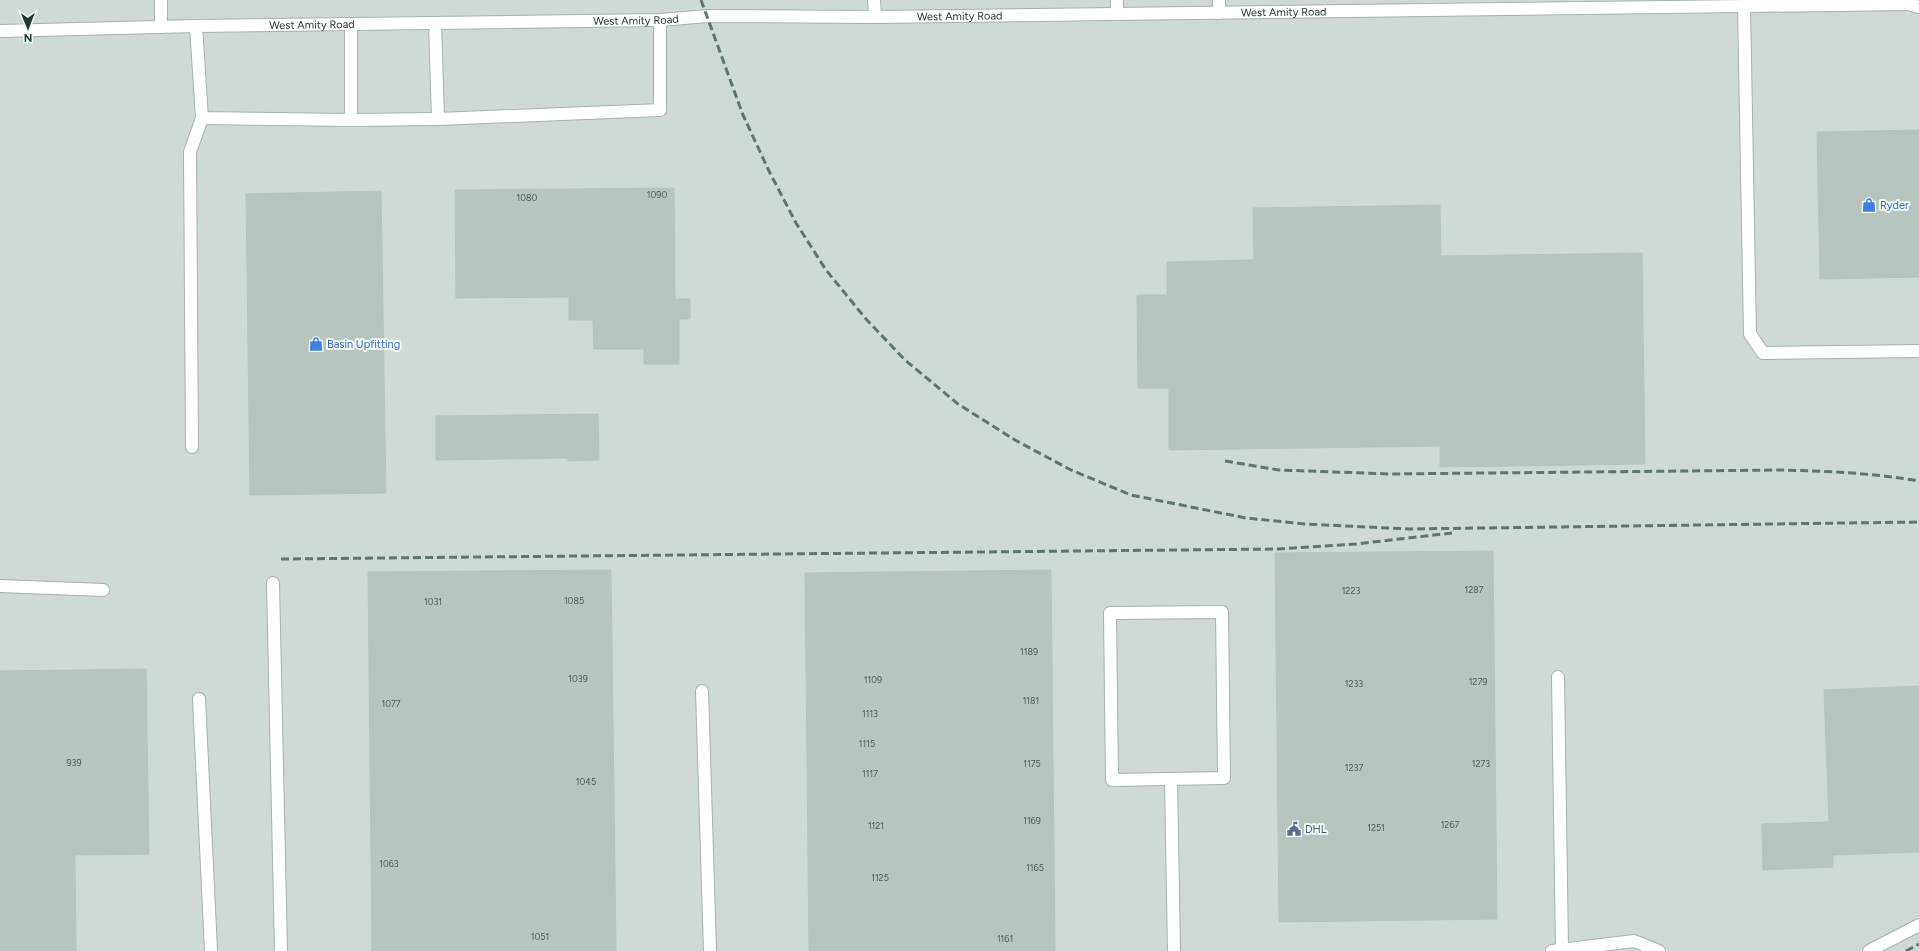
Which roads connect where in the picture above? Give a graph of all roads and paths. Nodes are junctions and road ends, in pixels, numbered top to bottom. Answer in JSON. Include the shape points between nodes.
{"nodes":[{"id":1,"x":161,"y":0,"type":"edge"},
{"id":2,"x":874,"y":0,"type":"edge"},
{"id":3,"x":1117,"y":0,"type":"edge"},
{"id":4,"x":1219,"y":0,"type":"edge"},
{"id":5,"x":1912,"y":3,"type":"edge"},
{"id":6,"x":1597,"y":4,"type":"edge"},
{"id":7,"x":1410,"y":5,"type":"edge"},
{"id":8,"x":1744,"y":6,"type":"junction"},
{"id":9,"x":1219,"y":13,"type":"junction"},
{"id":10,"x":1117,"y":14,"type":"junction"},
{"id":11,"x":875,"y":17,"type":"junction"},
{"id":12,"x":660,"y":20,"type":"junction"},
{"id":13,"x":436,"y":23,"type":"junction"},
{"id":14,"x":351,"y":24,"type":"junction"},
{"id":15,"x":196,"y":26,"type":"junction"},
{"id":16,"x":161,"y":27,"type":"junction"},
{"id":17,"x":0,"y":31,"type":"edge"},
{"id":18,"x":202,"y":118,"type":"junction"},
{"id":19,"x":438,"y":119,"type":"junction"},
{"id":20,"x":351,"y":120,"type":"junction"},
{"id":21,"x":1919,"y":351,"type":"edge"},
{"id":22,"x":192,"y":447,"type":"dead end"},
{"id":23,"x":273,"y":583,"type":"dead end"},
{"id":24,"x":0,"y":586,"type":"edge"},
{"id":25,"x":104,"y":590,"type":"dead end"},
{"id":26,"x":1558,"y":677,"type":"dead end"},
{"id":27,"x":702,"y":691,"type":"dead end"},
{"id":28,"x":199,"y":699,"type":"dead end"},
{"id":29,"x":1171,"y":779,"type":"junction"},
{"id":30,"x":1919,"y":925,"type":"edge"},
{"id":31,"x":1557,"y":950,"type":"edge"},
{"id":32,"x":211,"y":951,"type":"edge"},
{"id":33,"x":281,"y":951,"type":"edge"},
{"id":34,"x":710,"y":951,"type":"edge"},
{"id":35,"x":1174,"y":951,"type":"edge"},
{"id":36,"x":1659,"y":951,"type":"edge"},
{"id":37,"x":1869,"y":951,"type":"edge"}],
"edges":[{"from":1,"to":16,"type":"street"},
{"from":2,"to":11,"type":"street"},
{"from":3,"to":10,"type":"street"},
{"from":4,"to":9,"type":"street"},
{"from":5,"to":8,"type":"street","name":"West Amity Road"},
{"from":6,"to":7,"type":"street","name":"West Amity Road"},
{"from":6,"to":8,"type":"street","name":"West Amity Road"},
{"from":7,"to":9,"type":"street","name":"West Amity Road"},
{"from":8,"to":21,"type":"street","via":[[1750,334],[1763,353]]},
{"from":9,"to":10,"type":"street","name":"West Amity Road"},
{"from":10,"to":11,"type":"street","name":"West Amity Road"},
{"from":11,"to":12,"type":"street","name":"West Amity Road","via":[[708,16]]},
{"from":12,"to":13,"type":"street","name":"West Amity Road"},
{"from":12,"to":19,"type":"street","via":[[660,110]]},
{"from":13,"to":14,"type":"street","name":"West Amity Road"},
{"from":13,"to":19,"type":"street"},
{"from":14,"to":15,"type":"street","name":"West Amity Road"},
{"from":14,"to":20,"type":"street"},
{"from":15,"to":16,"type":"street","name":"West Amity Road"},
{"from":15,"to":18,"type":"street"},
{"from":16,"to":17,"type":"street","name":"West Amity Road"},
{"from":18,"to":20,"type":"street"},
{"from":18,"to":22,"type":"street","via":[[190,152]]},
{"from":19,"to":20,"type":"street"},
{"from":23,"to":33,"type":"street"},
{"from":24,"to":25,"type":"street"},
{"from":26,"to":31,"type":"street"},
{"from":27,"to":34,"type":"street"},
{"from":28,"to":32,"type":"street"},
{"from":29,"to":29,"type":"street","via":[[1224,778],[1222,612],[1110,613],[1112,780]]},
{"from":29,"to":35,"type":"street"},
{"from":30,"to":37,"type":"street"},
{"from":31,"to":36,"type":"street","via":[[1634,941]]}]}
